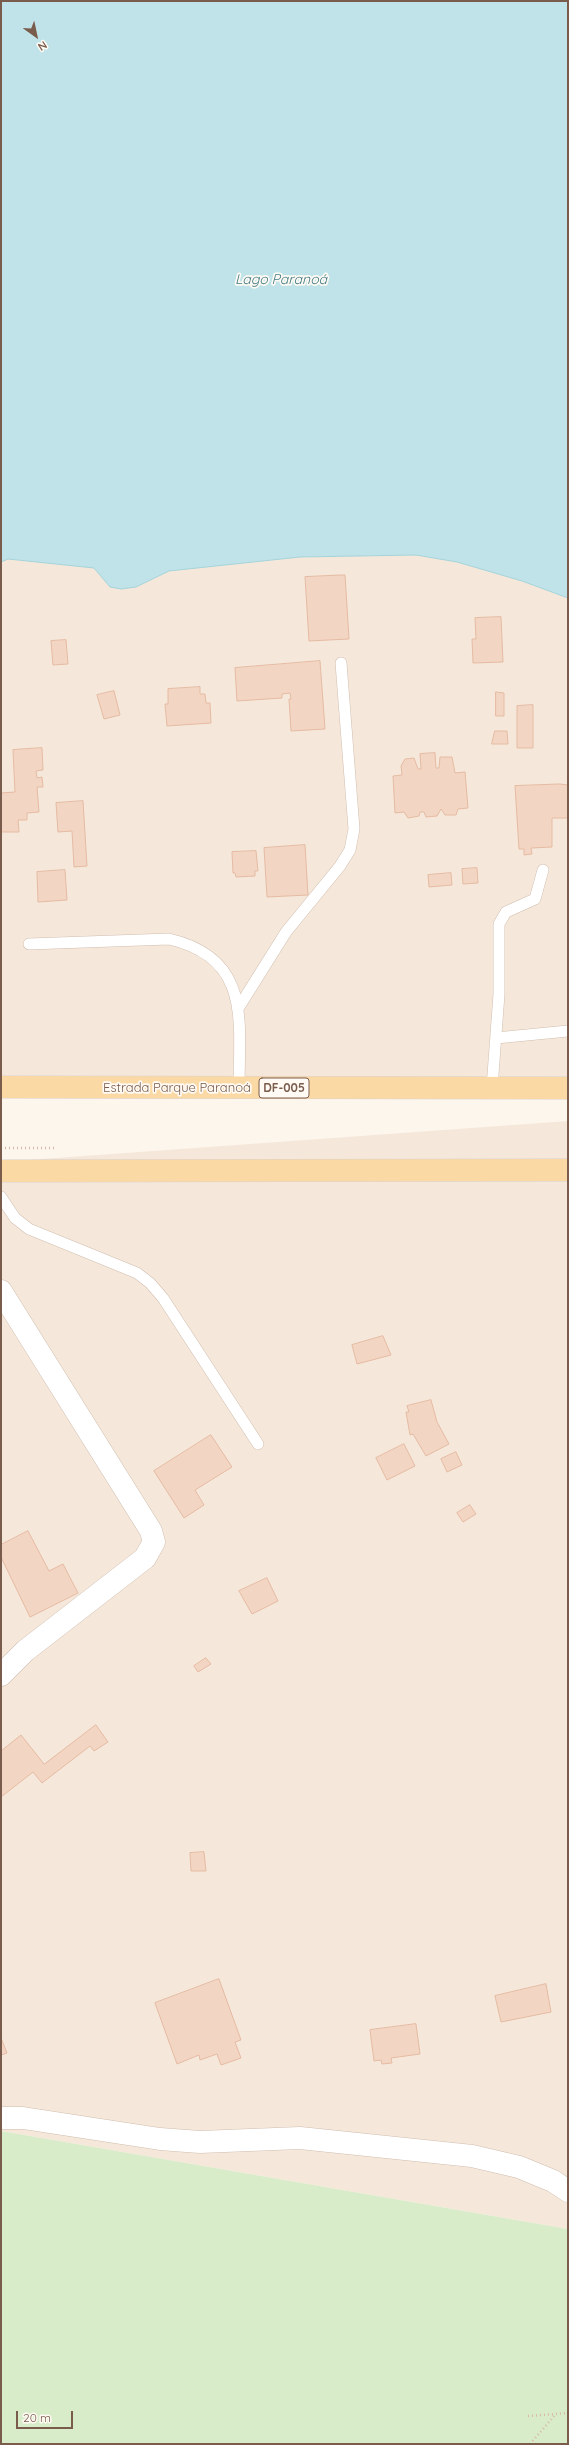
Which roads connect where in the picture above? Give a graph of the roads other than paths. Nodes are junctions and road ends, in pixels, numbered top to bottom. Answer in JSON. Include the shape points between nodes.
{"nodes":[{"id":1,"x":341,"y":663,"type":"dead end"},
{"id":2,"x":543,"y":870,"type":"dead end"},
{"id":3,"x":29,"y":944,"type":"dead end"},
{"id":4,"x":239,"y":1007,"type":"junction"},
{"id":5,"x":568,"y":1031,"type":"edge"},
{"id":6,"x":496,"y":1038,"type":"junction"},
{"id":7,"x":1,"y":1087,"type":"edge"},
{"id":8,"x":492,"y":1088,"type":"junction"},
{"id":9,"x":568,"y":1088,"type":"edge"},
{"id":10,"x":239,"y":1089,"type":"junction"},
{"id":11,"x":568,"y":1170,"type":"edge"},
{"id":12,"x":1,"y":1171,"type":"edge"},
{"id":13,"x":1,"y":1197,"type":"edge"},
{"id":14,"x":1,"y":1291,"type":"edge"},
{"id":15,"x":258,"y":1444,"type":"dead end"},
{"id":16,"x":1,"y":1674,"type":"edge"},
{"id":17,"x":1,"y":2118,"type":"edge"},
{"id":18,"x":568,"y":2191,"type":"edge"}],
"edges":[{"from":1,"to":4,"type":"lane","via":[[354,828],[350,850],[286,932]]},
{"from":2,"to":6,"type":"lane","via":[[535,899],[506,912],[499,924]]},
{"from":3,"to":4,"type":"lane","via":[[169,939],[190,944],[211,958],[220,968],[236,993]]},
{"from":4,"to":10,"type":"lane"},
{"from":5,"to":6,"type":"lane"},
{"from":6,"to":8,"type":"lane"},
{"from":7,"to":10,"type":"main road","name":"Estrada Parque Paranoá","number":"DF-005"},
{"from":8,"to":9,"type":"main road","name":"Estrada Parque Paranoá","number":"DF-005"},
{"from":8,"to":10,"type":"main road","name":"Estrada Parque Paranoá","number":"DF-005"},
{"from":11,"to":12,"type":"main road"},
{"from":13,"to":15,"type":"lane","via":[[15,1218],[29,1228],[137,1273],[150,1283],[163,1298]]},
{"from":14,"to":16,"type":"street","via":[[151,1531],[154,1542],[145,1558],[25,1651]]},
{"from":17,"to":18,"type":"street","via":[[23,2118],[160,2139],[200,2142],[300,2138],[472,2156],[519,2167],[553,2181]]}]}
